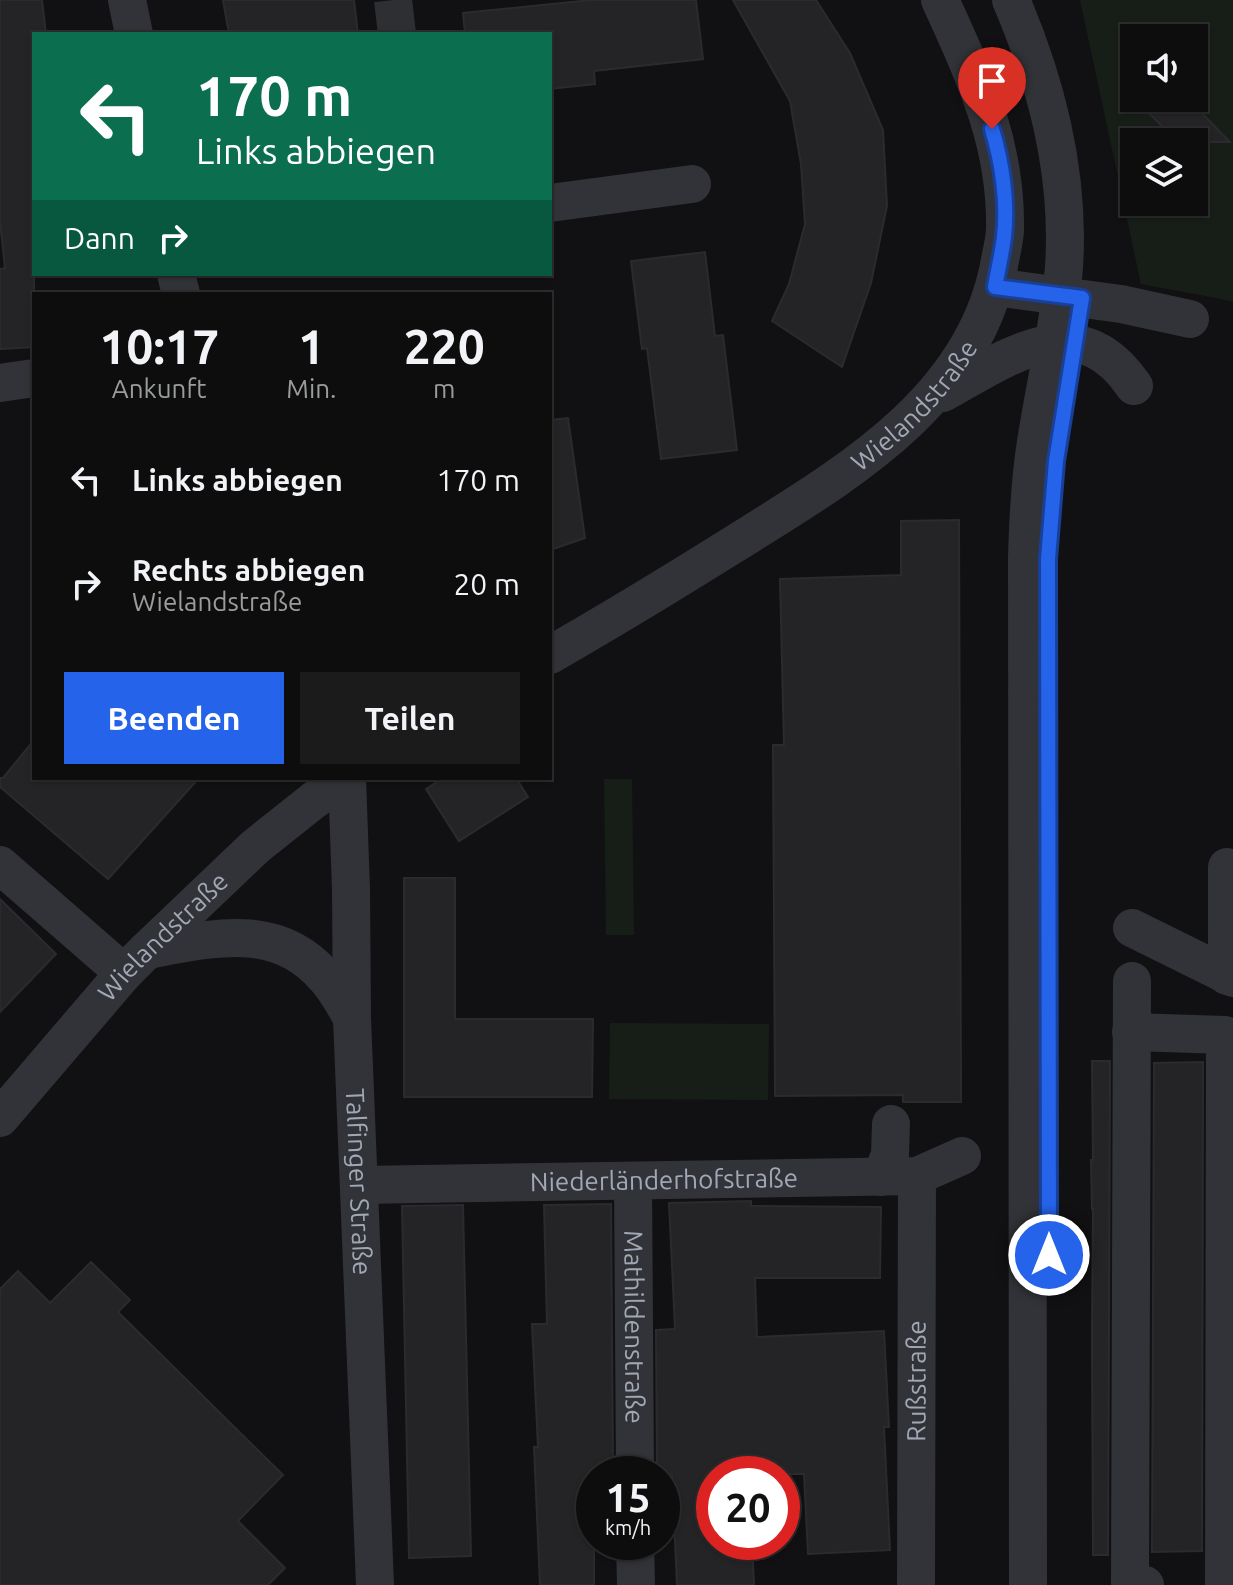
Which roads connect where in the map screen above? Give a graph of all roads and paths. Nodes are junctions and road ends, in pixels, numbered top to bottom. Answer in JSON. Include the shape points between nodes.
{"nodes":[{"id":1,"x":127,"y":0,"type":"edge"},
{"id":2,"x":940,"y":0,"type":"edge"},
{"id":3,"x":1011,"y":0,"type":"edge"},
{"id":4,"x":1036,"y":0,"type":"edge"},
{"id":5,"x":134,"y":32,"type":"edge"},
{"id":6,"x":692,"y":184,"type":"dead end"},
{"id":7,"x":552,"y":203,"type":"edge"},
{"id":8,"x":1058,"y":318,"type":"junction"},
{"id":9,"x":1190,"y":319,"type":"dead end"},
{"id":10,"x":32,"y":378,"type":"edge"},
{"id":11,"x":0,"y":383,"type":"edge"},
{"id":12,"x":1134,"y":386,"type":"dead end"},
{"id":13,"x":927,"y":403,"type":"junction"},
{"id":14,"x":552,"y":654,"type":"edge"},
{"id":15,"x":343,"y":780,"type":"edge"},
{"id":16,"x":346,"y":780,"type":"edge"},
{"id":17,"x":0,"y":865,"type":"edge"},
{"id":18,"x":1227,"y":867,"type":"dead end"},
{"id":19,"x":1132,"y":928,"type":"dead end"},
{"id":20,"x":135,"y":962,"type":"junction"},
{"id":21,"x":1230,"y":977,"type":"edge"},
{"id":22,"x":1132,"y":981,"type":"dead end"},
{"id":23,"x":352,"y":1018,"type":"junction"},
{"id":24,"x":1131,"y":1032,"type":"junction"},
{"id":25,"x":0,"y":1118,"type":"edge"},
{"id":26,"x":891,"y":1124,"type":"dead end"},
{"id":27,"x":962,"y":1156,"type":"dead end"},
{"id":28,"x":899,"y":1176,"type":"junction"},
{"id":29,"x":633,"y":1181,"type":"junction"},
{"id":30,"x":360,"y":1185,"type":"junction"},
{"id":31,"x":635,"y":1456,"type":"edge"},
{"id":32,"x":635,"y":1560,"type":"edge"},
{"id":33,"x":375,"y":1585,"type":"edge"},
{"id":34,"x":636,"y":1585,"type":"edge"},
{"id":35,"x":916,"y":1585,"type":"edge"},
{"id":36,"x":1028,"y":1585,"type":"edge"},
{"id":37,"x":1050,"y":1585,"type":"edge"},
{"id":38,"x":1145,"y":1585,"type":"edge"},
{"id":39,"x":1224,"y":1585,"type":"edge"}],
"edges":[{"from":1,"to":5,"type":"street"},
{"from":2,"to":8,"type":"street","name":"Wielandstraße","via":[[998,148],[1005,233]]},
{"from":3,"to":8,"type":"street","via":[[1038,71],[1057,150],[1064,224]]},
{"from":4,"to":8,"type":"street","via":[[1066,80],[1084,192],[1086,239]]},
{"from":6,"to":7,"type":"street"},
{"from":8,"to":9,"type":"street","via":[[1121,304]]},
{"from":8,"to":12,"type":"street","via":[[1111,359]]},
{"from":8,"to":13,"type":"street","via":[[1035,346]]},
{"from":8,"to":13,"type":"street","name":"Wielandstraße","via":[[980,326]]},
{"from":8,"to":36,"type":"street","via":[[1032,473],[1027,558]]},
{"from":8,"to":37,"type":"street","via":[[1048,559]]},
{"from":10,"to":11,"type":"street"},
{"from":13,"to":14,"type":"street","name":"Wielandstraße","via":[[841,476]]},
{"from":15,"to":20,"type":"street","name":"Wielandstraße","via":[[255,847]]},
{"from":16,"to":23,"type":"street","name":"Talfinger Straße"},
{"from":17,"to":20,"type":"street","via":[[92,944]]},
{"from":18,"to":21,"type":"street"},
{"from":19,"to":21,"type":"street"},
{"from":20,"to":23,"type":"street","via":[[212,938],[261,939],[308,960],[326,977]]},
{"from":20,"to":25,"type":"street","name":"Wielandstraße"},
{"from":22,"to":24,"type":"street"},
{"from":23,"to":30,"type":"street","name":"Talfinger Straße"},
{"from":24,"to":38,"type":"street","via":[[1130,1582]]},
{"from":24,"to":39,"type":"street","via":[[1225,1035]]},
{"from":26,"to":28,"type":"street","name":"Rußstraße","via":[[890,1155]]},
{"from":27,"to":28,"type":"street","name":"Niederländerhofstraße"},
{"from":28,"to":29,"type":"street","name":"Niederländerhofstraße"},
{"from":28,"to":35,"type":"street","name":"Rußstraße"},
{"from":29,"to":30,"type":"street","name":"Niederländerhofstraße"},
{"from":29,"to":31,"type":"street","name":"Mathildenstraße"},
{"from":30,"to":33,"type":"street","name":"Talfinger Straße"},
{"from":32,"to":34,"type":"street"}]}
